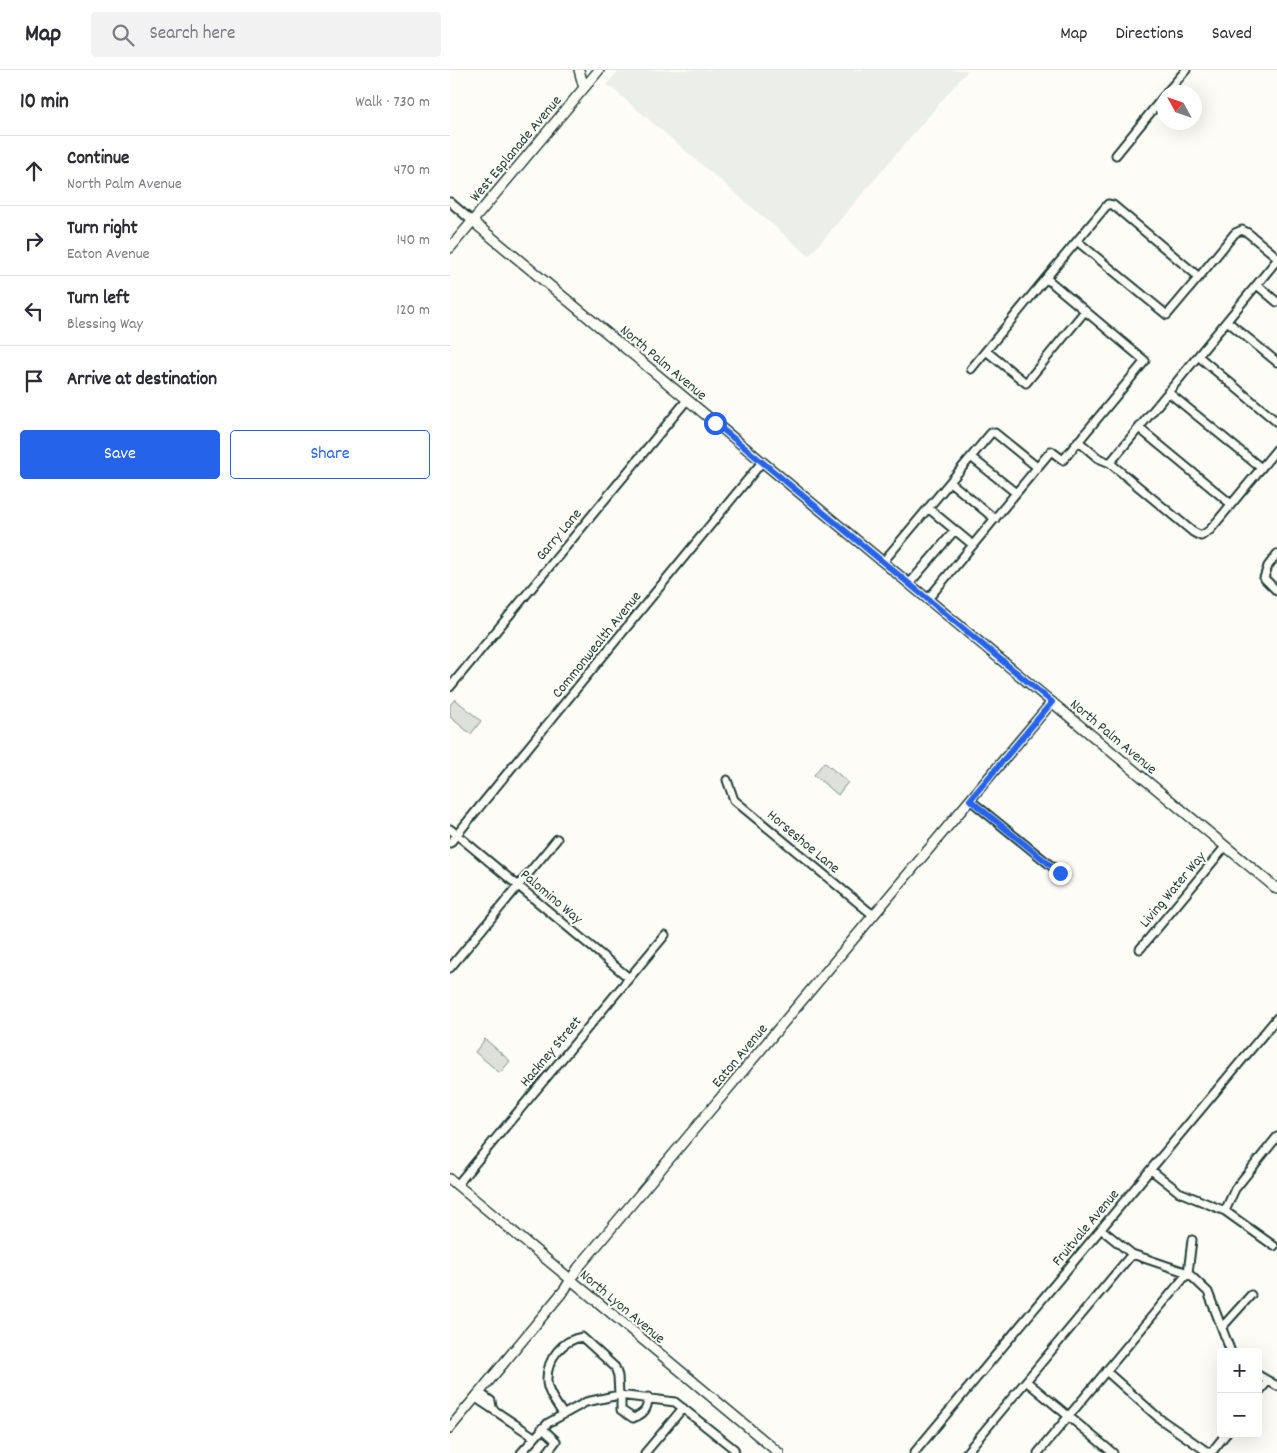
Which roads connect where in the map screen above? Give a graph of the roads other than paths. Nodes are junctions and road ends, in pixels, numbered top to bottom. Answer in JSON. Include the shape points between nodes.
{"nodes":[{"id":1,"x":579,"y":70,"type":"edge"},
{"id":2,"x":1186,"y":70,"type":"edge"},
{"id":3,"x":594,"y":72,"type":"edge"},
{"id":4,"x":1173,"y":85,"type":"edge"},
{"id":5,"x":584,"y":88,"type":"junction"},
{"id":6,"x":1157,"y":105,"type":"edge"},
{"id":7,"x":1116,"y":155,"type":"dead end"},
{"id":8,"x":450,"y":202,"type":"edge"},
{"id":9,"x":472,"y":221,"type":"junction"},
{"id":10,"x":1077,"y":241,"type":"junction"},
{"id":11,"x":450,"y":248,"type":"edge"},
{"id":12,"x":1277,"y":257,"type":"edge"},
{"id":13,"x":1277,"y":260,"type":"edge"},
{"id":14,"x":1199,"y":277,"type":"junction"},
{"id":15,"x":1046,"y":278,"type":"junction"},
{"id":16,"x":1256,"y":285,"type":"junction"},
{"id":17,"x":1277,"y":302,"type":"edge"},
{"id":18,"x":1085,"y":311,"type":"junction"},
{"id":19,"x":1227,"y":321,"type":"junction"},
{"id":20,"x":986,"y":351,"type":"junction"},
{"id":21,"x":1198,"y":356,"type":"junction"},
{"id":22,"x":1277,"y":362,"type":"edge"},
{"id":23,"x":971,"y":369,"type":"dead end"},
{"id":24,"x":1168,"y":392,"type":"junction"},
{"id":25,"x":688,"y":400,"type":"junction"},
{"id":26,"x":1277,"y":422,"type":"edge"},
{"id":27,"x":1139,"y":428,"type":"junction"},
{"id":28,"x":1078,"y":442,"type":"junction"},
{"id":29,"x":1277,"y":449,"type":"edge"},
{"id":30,"x":971,"y":457,"type":"junction"},
{"id":31,"x":762,"y":462,"type":"junction"},
{"id":32,"x":1110,"y":463,"type":"junction"},
{"id":33,"x":1037,"y":468,"type":"junction"},
{"id":34,"x":1261,"y":468,"type":"junction"},
{"id":35,"x":950,"y":482,"type":"junction"},
{"id":36,"x":1016,"y":493,"type":"junction"},
{"id":37,"x":1231,"y":504,"type":"junction"},
{"id":38,"x":928,"y":508,"type":"junction"},
{"id":39,"x":994,"y":519,"type":"junction"},
{"id":40,"x":955,"y":530,"type":"junction"},
{"id":41,"x":973,"y":545,"type":"junction"},
{"id":42,"x":1277,"y":554,"type":"edge"},
{"id":43,"x":883,"y":562,"type":"junction"},
{"id":44,"x":909,"y":584,"type":"junction"},
{"id":45,"x":1277,"y":591,"type":"edge"},
{"id":46,"x":928,"y":599,"type":"junction"},
{"id":47,"x":450,"y":686,"type":"edge"},
{"id":48,"x":1052,"y":702,"type":"junction"},
{"id":49,"x":727,"y":780,"type":"dead end"},
{"id":50,"x":970,"y":800,"type":"junction"},
{"id":51,"x":450,"y":829,"type":"edge"},
{"id":52,"x":457,"y":835,"type":"junction"},
{"id":53,"x":557,"y":839,"type":"dead end"},
{"id":54,"x":450,"y":843,"type":"edge"},
{"id":55,"x":1225,"y":847,"type":"junction"},
{"id":56,"x":1060,"y":873,"type":"dead end"},
{"id":57,"x":518,"y":886,"type":"junction"},
{"id":58,"x":1277,"y":889,"type":"edge"},
{"id":59,"x":873,"y":916,"type":"junction"},
{"id":60,"x":665,"y":935,"type":"dead end"},
{"id":61,"x":1140,"y":949,"type":"dead end"},
{"id":62,"x":450,"y":968,"type":"edge"},
{"id":63,"x":629,"y":978,"type":"junction"},
{"id":64,"x":1277,"y":1018,"type":"edge"},
{"id":65,"x":1276,"y":1142,"type":"edge"},
{"id":66,"x":1151,"y":1170,"type":"junction"},
{"id":67,"x":454,"y":1182,"type":"edge"},
{"id":68,"x":1225,"y":1211,"type":"junction"},
{"id":69,"x":1101,"y":1229,"type":"junction"},
{"id":70,"x":1192,"y":1240,"type":"dead end"},
{"id":71,"x":1274,"y":1246,"type":"dead end"},
{"id":72,"x":1132,"y":1254,"type":"junction"},
{"id":73,"x":1188,"y":1273,"type":"junction"},
{"id":74,"x":571,"y":1280,"type":"junction"},
{"id":75,"x":1251,"y":1295,"type":"dead end"},
{"id":76,"x":1223,"y":1326,"type":"junction"},
{"id":77,"x":1230,"y":1348,"type":"edge"},
{"id":78,"x":1106,"y":1372,"type":"junction"},
{"id":79,"x":1262,"y":1377,"type":"edge"},
{"id":80,"x":1026,"y":1381,"type":"junction"},
{"id":81,"x":1273,"y":1384,"type":"edge"},
{"id":82,"x":1262,"y":1391,"type":"edge"},
{"id":83,"x":1277,"y":1394,"type":"edge"},
{"id":84,"x":478,"y":1395,"type":"junction"},
{"id":85,"x":620,"y":1395,"type":"junction"},
{"id":86,"x":648,"y":1397,"type":"junction"},
{"id":87,"x":683,"y":1408,"type":"junction"},
{"id":88,"x":563,"y":1414,"type":"junction"},
{"id":89,"x":1069,"y":1416,"type":"junction"},
{"id":90,"x":450,"y":1428,"type":"edge"},
{"id":91,"x":542,"y":1428,"type":"junction"},
{"id":92,"x":534,"y":1437,"type":"junction"},
{"id":93,"x":1223,"y":1438,"type":"edge"},
{"id":94,"x":776,"y":1452,"type":"edge"},
{"id":95,"x":1111,"y":1452,"type":"edge"},
{"id":96,"x":521,"y":1453,"type":"edge"},
{"id":97,"x":547,"y":1453,"type":"edge"},
{"id":98,"x":646,"y":1453,"type":"edge"},
{"id":99,"x":735,"y":1453,"type":"edge"},
{"id":100,"x":914,"y":1453,"type":"edge"},
{"id":101,"x":966,"y":1453,"type":"edge"},
{"id":102,"x":1038,"y":1453,"type":"edge"},
{"id":103,"x":1210,"y":1453,"type":"edge"}],
"edges":[{"from":1,"to":5,"type":"street"},
{"from":2,"to":4,"type":"street"},
{"from":3,"to":5,"type":"street","name":"West Esplanade Avenue"},
{"from":5,"to":9,"type":"street","name":"West Esplanade Avenue"},
{"from":6,"to":7,"type":"street"},
{"from":8,"to":9,"type":"street"},
{"from":9,"to":11,"type":"street","name":"West Esplanade Avenue"},
{"from":9,"to":25,"type":"street","name":"North Palm Avenue"},
{"from":10,"to":14,"type":"street","via":[[1108,204],[1113,205]]},
{"from":10,"to":14,"type":"street","via":[[1167,315]]},
{"from":10,"to":15,"type":"street"},
{"from":12,"to":14,"type":"street","via":[[1242,230],[1235,233]]},
{"from":13,"to":16,"type":"street"},
{"from":15,"to":18,"type":"street"},
{"from":15,"to":20,"type":"street"},
{"from":16,"to":17,"type":"street"},
{"from":16,"to":19,"type":"street"},
{"from":18,"to":20,"type":"street","via":[[1026,383]]},
{"from":18,"to":28,"type":"street","via":[[1145,361]]},
{"from":19,"to":21,"type":"street"},
{"from":19,"to":22,"type":"street"},
{"from":20,"to":23,"type":"street"},
{"from":21,"to":24,"type":"street"},
{"from":21,"to":26,"type":"street"},
{"from":24,"to":27,"type":"street"},
{"from":24,"to":34,"type":"street"},
{"from":25,"to":31,"type":"street","name":"North Palm Avenue"},
{"from":25,"to":47,"type":"street","name":"Garry Lane"},
{"from":27,"to":32,"type":"street"},
{"from":27,"to":37,"type":"street"},
{"from":28,"to":32,"type":"street"},
{"from":28,"to":33,"type":"street","via":[[1063,460],[1051,451]]},
{"from":29,"to":34,"type":"street"},
{"from":30,"to":33,"type":"street","via":[[991,433],[995,433]]},
{"from":30,"to":35,"type":"street"},
{"from":30,"to":36,"type":"street"},
{"from":31,"to":43,"type":"street","name":"North Palm Avenue"},
{"from":31,"to":52,"type":"street","name":"Commonwealth Avenue"},
{"from":32,"to":37,"type":"street","via":[[1201,536]]},
{"from":33,"to":36,"type":"street"},
{"from":34,"to":37,"type":"street"},
{"from":35,"to":38,"type":"street"},
{"from":35,"to":39,"type":"street"},
{"from":36,"to":39,"type":"street"},
{"from":38,"to":40,"type":"street"},
{"from":38,"to":43,"type":"street"},
{"from":39,"to":41,"type":"street"},
{"from":40,"to":41,"type":"street"},
{"from":40,"to":44,"type":"street"},
{"from":41,"to":46,"type":"street"},
{"from":42,"to":45,"type":"street","via":[[1264,578]]},
{"from":43,"to":44,"type":"street","name":"North Palm Avenue"},
{"from":44,"to":46,"type":"street","name":"North Palm Avenue"},
{"from":46,"to":48,"type":"street","name":"North Palm Avenue"},
{"from":48,"to":50,"type":"street","name":"Eaton Avenue"},
{"from":48,"to":55,"type":"street","name":"North Palm Avenue"},
{"from":49,"to":59,"type":"street","name":"Horseshoe Lane","via":[[734,800]]},
{"from":50,"to":56,"type":"street"},
{"from":50,"to":59,"type":"street","name":"Eaton Avenue"},
{"from":51,"to":52,"type":"street","name":"Palomino Way"},
{"from":52,"to":54,"type":"street","name":"Commonwealth Avenue"},
{"from":52,"to":57,"type":"street","name":"Palomino Way"},
{"from":53,"to":57,"type":"street"},
{"from":55,"to":58,"type":"street","name":"North Palm Avenue"},
{"from":55,"to":61,"type":"street","name":"Living Water Way"},
{"from":57,"to":62,"type":"street"},
{"from":57,"to":63,"type":"street","name":"Palomino Way"},
{"from":59,"to":74,"type":"street","name":"Eaton Avenue"},
{"from":60,"to":63,"type":"street","name":"Hackney Street"},
{"from":63,"to":67,"type":"street","name":"Hackney Street"},
{"from":64,"to":66,"type":"street","name":"Fruitvale Avenue"},
{"from":65,"to":68,"type":"street","via":[[1236,1188]]},
{"from":66,"to":68,"type":"street","via":[[1179,1192]]},
{"from":66,"to":69,"type":"street","name":"Fruitvale Avenue"},
{"from":67,"to":74,"type":"street","name":"North Lyon Avenue"},
{"from":68,"to":71,"type":"street"},
{"from":69,"to":72,"type":"street"},
{"from":69,"to":100,"type":"street","name":"Fruitvale Avenue"},
{"from":70,"to":73,"type":"street"},
{"from":72,"to":73,"type":"street"},
{"from":72,"to":80,"type":"street"},
{"from":73,"to":76,"type":"street","via":[[1208,1292]]},
{"from":73,"to":78,"type":"street"},
{"from":74,"to":84,"type":"street","name":"Eaton Avenue"},
{"from":74,"to":94,"type":"street","name":"North Lyon Avenue"},
{"from":75,"to":76,"type":"street"},
{"from":76,"to":77,"type":"street"},
{"from":78,"to":89,"type":"street"},
{"from":78,"to":103,"type":"street","via":[[1160,1419]]},
{"from":79,"to":81,"type":"street"},
{"from":80,"to":89,"type":"street"},
{"from":80,"to":101,"type":"street"},
{"from":81,"to":82,"type":"street"},
{"from":81,"to":83,"type":"street"},
{"from":84,"to":90,"type":"street","name":"Eaton Avenue"},
{"from":84,"to":92,"type":"street","via":[[486,1407],[492,1407]]},
{"from":85,"to":86,"type":"street"},
{"from":85,"to":86,"type":"street","via":[[621,1410],[633,1418],[642,1415],[648,1406]]},
{"from":85,"to":88,"type":"street","via":[[586,1402]]},
{"from":85,"to":88,"type":"street","via":[[618,1376],[609,1360],[582,1337],[572,1339],[563,1344],[556,1354],[547,1379]]},
{"from":86,"to":87,"type":"street","via":[[675,1402]]},
{"from":87,"to":98,"type":"street"},
{"from":87,"to":99,"type":"street"},
{"from":88,"to":91,"type":"street"},
{"from":89,"to":95,"type":"street"},
{"from":89,"to":102,"type":"street"},
{"from":91,"to":92,"type":"street"},
{"from":91,"to":97,"type":"street","via":[[556,1442]]},
{"from":92,"to":96,"type":"street"},
{"from":93,"to":103,"type":"street"}]}
